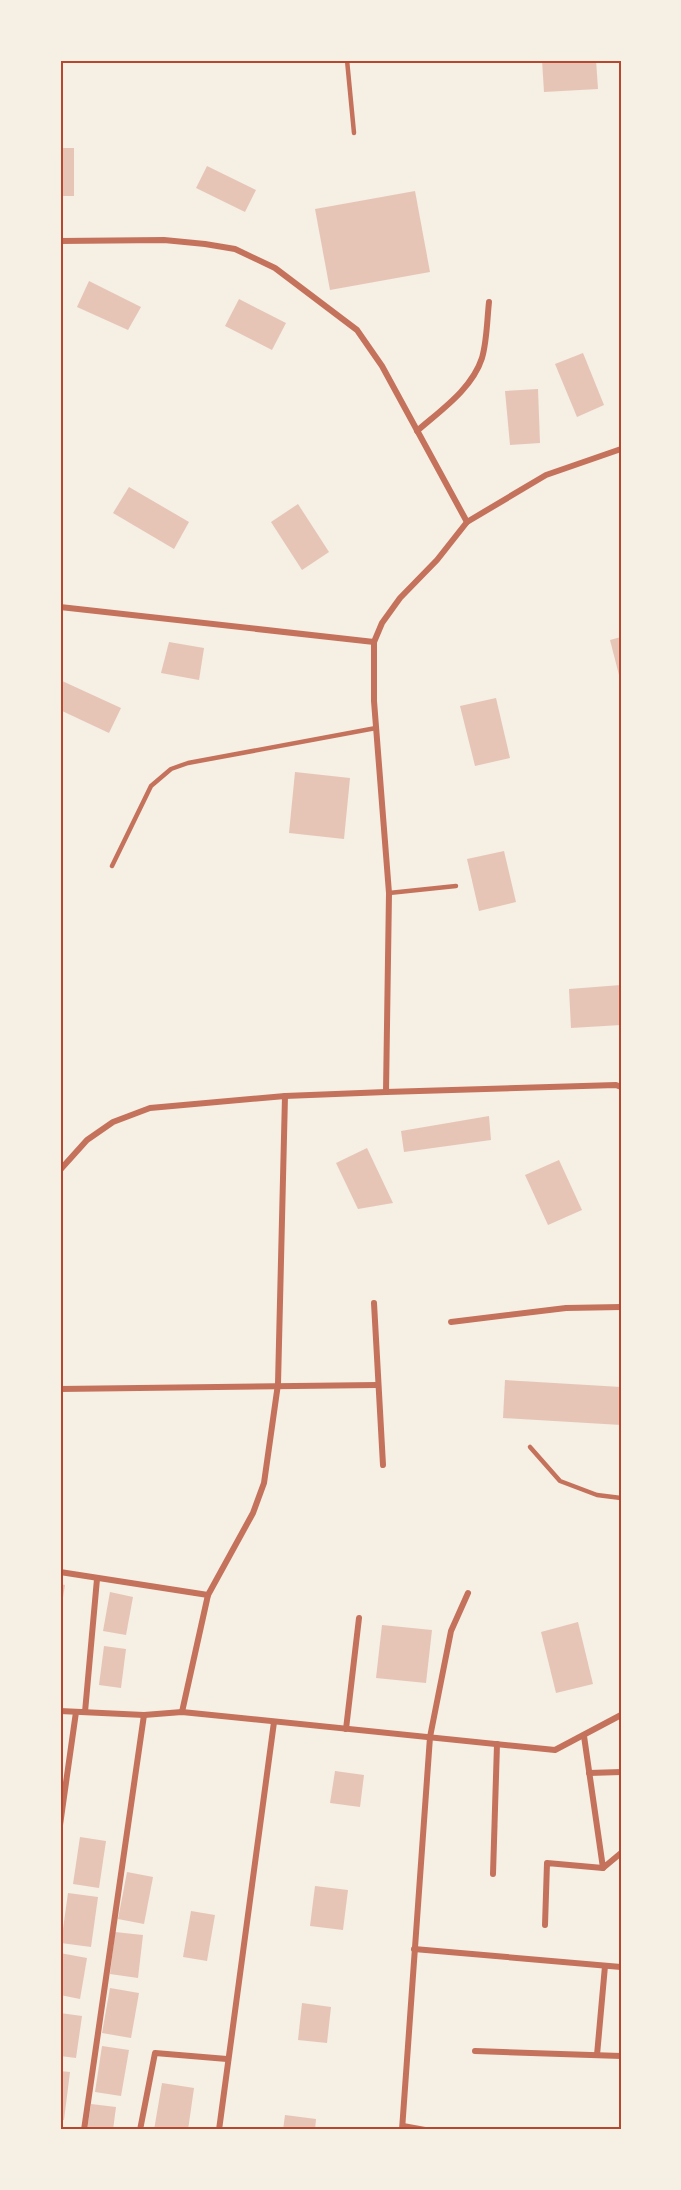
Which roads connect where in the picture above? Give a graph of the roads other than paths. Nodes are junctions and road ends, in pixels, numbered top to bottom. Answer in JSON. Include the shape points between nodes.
{"nodes":[{"id":1,"x":347,"y":60,"type":"edge"},
{"id":2,"x":354,"y":133,"type":"dead end"},
{"id":3,"x":60,"y":241,"type":"edge"},
{"id":4,"x":489,"y":302,"type":"dead end"},
{"id":5,"x":417,"y":431,"type":"junction"},
{"id":6,"x":621,"y":449,"type":"edge"},
{"id":7,"x":467,"y":522,"type":"junction"},
{"id":8,"x":60,"y":607,"type":"edge"},
{"id":9,"x":374,"y":642,"type":"junction"},
{"id":10,"x":376,"y":724,"type":"junction"},
{"id":11,"x":112,"y":866,"type":"dead end"},
{"id":12,"x":456,"y":886,"type":"dead end"},
{"id":13,"x":389,"y":893,"type":"junction"},
{"id":14,"x":621,"y":1087,"type":"edge"},
{"id":15,"x":386,"y":1092,"type":"junction"},
{"id":16,"x":285,"y":1096,"type":"junction"},
{"id":17,"x":60,"y":1170,"type":"edge"},
{"id":18,"x":374,"y":1303,"type":"dead end"},
{"id":19,"x":621,"y":1307,"type":"edge"},
{"id":20,"x":451,"y":1322,"type":"dead end"},
{"id":21,"x":278,"y":1384,"type":"junction"},
{"id":22,"x":377,"y":1385,"type":"junction"},
{"id":23,"x":60,"y":1389,"type":"edge"},
{"id":24,"x":530,"y":1447,"type":"dead end"},
{"id":25,"x":383,"y":1465,"type":"dead end"},
{"id":26,"x":621,"y":1498,"type":"edge"},
{"id":27,"x":60,"y":1572,"type":"edge"},
{"id":28,"x":97,"y":1579,"type":"junction"},
{"id":29,"x":468,"y":1593,"type":"dead end"},
{"id":30,"x":208,"y":1596,"type":"junction"},
{"id":31,"x":359,"y":1618,"type":"dead end"},
{"id":32,"x":60,"y":1711,"type":"edge"},
{"id":33,"x":76,"y":1712,"type":"junction"},
{"id":34,"x":86,"y":1712,"type":"junction"},
{"id":35,"x":182,"y":1712,"type":"junction"},
{"id":36,"x":144,"y":1715,"type":"junction"},
{"id":37,"x":621,"y":1715,"type":"edge"},
{"id":38,"x":274,"y":1722,"type":"junction"},
{"id":39,"x":346,"y":1729,"type":"junction"},
{"id":40,"x":584,"y":1736,"type":"junction"},
{"id":41,"x":430,"y":1737,"type":"junction"},
{"id":42,"x":497,"y":1744,"type":"junction"},
{"id":43,"x":621,"y":1772,"type":"edge"},
{"id":44,"x":589,"y":1773,"type":"junction"},
{"id":45,"x":60,"y":1825,"type":"edge"},
{"id":46,"x":621,"y":1853,"type":"edge"},
{"id":47,"x":603,"y":1868,"type":"junction"},
{"id":48,"x":493,"y":1874,"type":"dead end"},
{"id":49,"x":545,"y":1925,"type":"dead end"},
{"id":50,"x":414,"y":1949,"type":"junction"},
{"id":51,"x":605,"y":1966,"type":"junction"},
{"id":52,"x":621,"y":1967,"type":"edge"},
{"id":53,"x":474,"y":2051,"type":"dead end"},
{"id":54,"x":597,"y":2055,"type":"junction"},
{"id":55,"x":621,"y":2056,"type":"edge"},
{"id":56,"x":227,"y":2059,"type":"junction"},
{"id":57,"x":402,"y":2128,"type":"edge"},
{"id":58,"x":84,"y":2130,"type":"edge"},
{"id":59,"x":140,"y":2130,"type":"edge"},
{"id":60,"x":219,"y":2130,"type":"edge"},
{"id":61,"x":425,"y":2130,"type":"edge"}],
"edges":[{"from":1,"to":2,"type":"lane"},
{"from":3,"to":5,"type":"street","via":[[164,240],[205,244],[235,249],[275,268],[357,330],[382,366]]},
{"from":4,"to":5,"type":"street","via":[[483,357],[476,374],[462,392]]},
{"from":5,"to":7,"type":"street"},
{"from":6,"to":7,"type":"street","via":[[546,475]]},
{"from":7,"to":9,"type":"street","via":[[400,598]]},
{"from":8,"to":9,"type":"street"},
{"from":9,"to":10,"type":"street"},
{"from":10,"to":11,"type":"lane","via":[[171,769],[151,786]]},
{"from":10,"to":13,"type":"street"},
{"from":12,"to":13,"type":"lane"},
{"from":13,"to":15,"type":"street"},
{"from":14,"to":15,"type":"street"},
{"from":15,"to":16,"type":"street"},
{"from":16,"to":17,"type":"street","via":[[150,1108],[113,1122],[87,1140]]},
{"from":16,"to":21,"type":"street"},
{"from":18,"to":22,"type":"street"},
{"from":19,"to":20,"type":"street","via":[[566,1308]]},
{"from":21,"to":22,"type":"street"},
{"from":21,"to":23,"type":"street"},
{"from":21,"to":30,"type":"street","via":[[264,1483],[253,1513]]},
{"from":22,"to":25,"type":"street"},
{"from":24,"to":26,"type":"lane","via":[[561,1481],[597,1496]]},
{"from":27,"to":28,"type":"street"},
{"from":28,"to":30,"type":"street"},
{"from":28,"to":34,"type":"street"},
{"from":29,"to":41,"type":"street","via":[[451,1631]]},
{"from":30,"to":35,"type":"street"},
{"from":31,"to":39,"type":"street"},
{"from":32,"to":33,"type":"street"},
{"from":33,"to":34,"type":"street"},
{"from":33,"to":45,"type":"street"},
{"from":34,"to":36,"type":"street"},
{"from":35,"to":36,"type":"street"},
{"from":35,"to":38,"type":"street"},
{"from":36,"to":58,"type":"street"},
{"from":37,"to":40,"type":"street"},
{"from":38,"to":39,"type":"street"},
{"from":38,"to":56,"type":"street"},
{"from":39,"to":41,"type":"street"},
{"from":40,"to":42,"type":"street","via":[[555,1750]]},
{"from":40,"to":44,"type":"street"},
{"from":41,"to":42,"type":"street"},
{"from":41,"to":50,"type":"street"},
{"from":42,"to":48,"type":"street"},
{"from":43,"to":44,"type":"street"},
{"from":44,"to":47,"type":"street"},
{"from":46,"to":47,"type":"street"},
{"from":47,"to":49,"type":"street","via":[[547,1863]]},
{"from":50,"to":51,"type":"street"},
{"from":50,"to":57,"type":"street"},
{"from":51,"to":52,"type":"street"},
{"from":51,"to":54,"type":"street"},
{"from":53,"to":54,"type":"street"},
{"from":54,"to":55,"type":"street"},
{"from":56,"to":59,"type":"street","via":[[155,2053]]},
{"from":56,"to":60,"type":"street"},
{"from":57,"to":61,"type":"street"}]}
